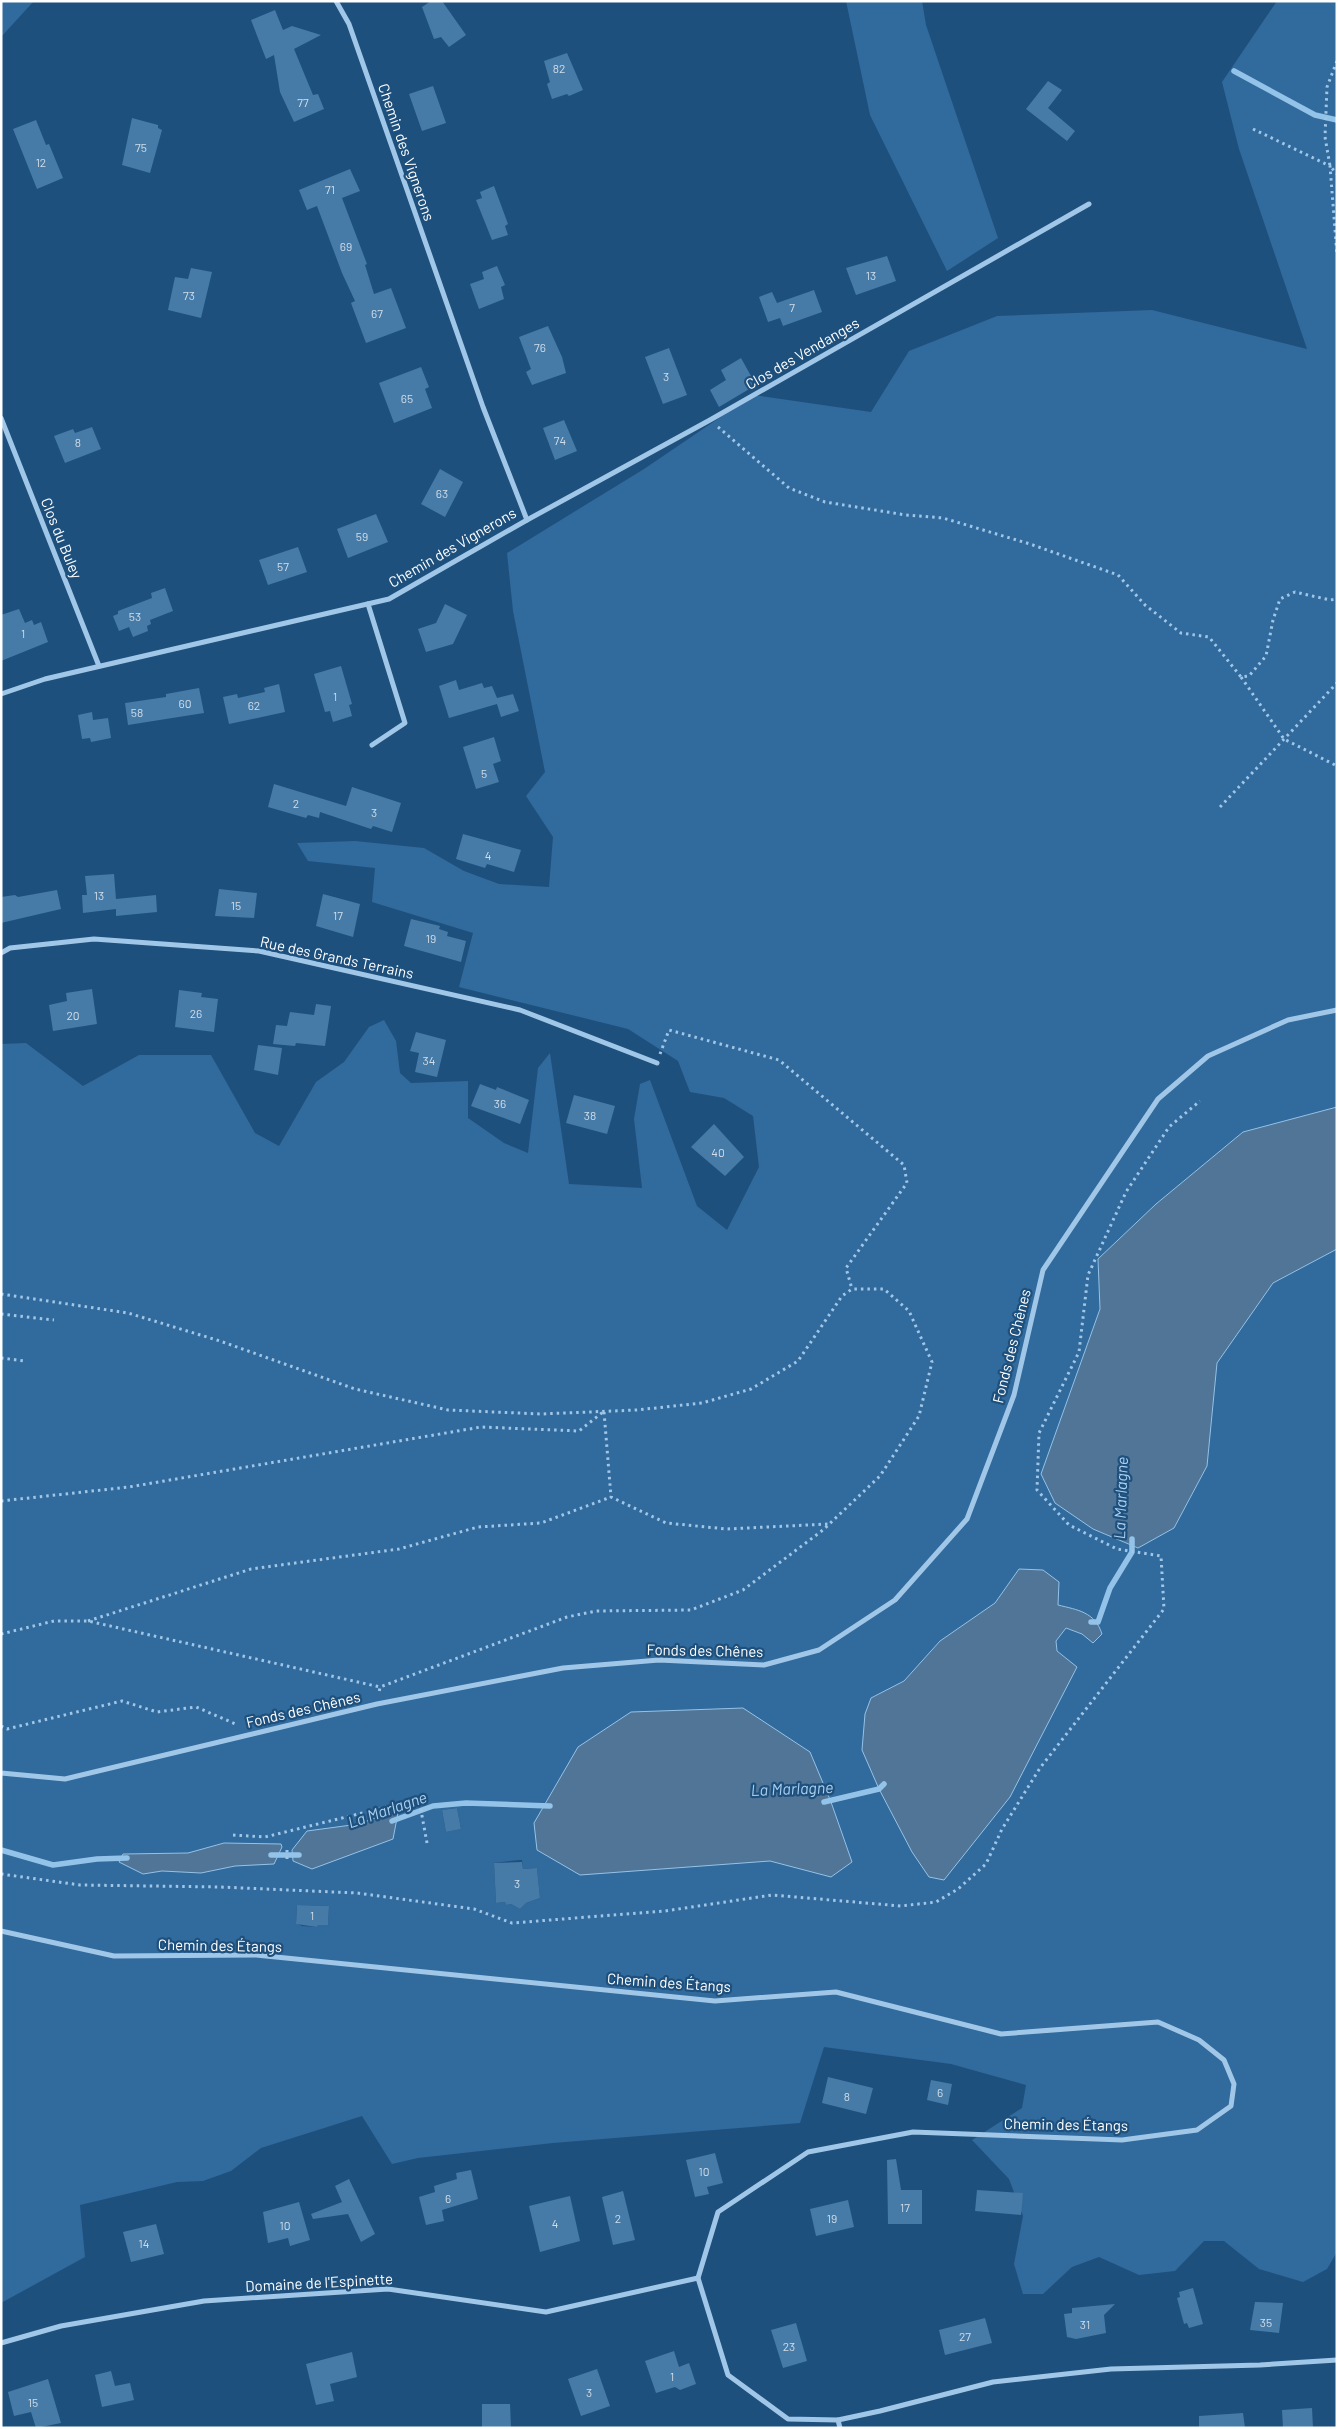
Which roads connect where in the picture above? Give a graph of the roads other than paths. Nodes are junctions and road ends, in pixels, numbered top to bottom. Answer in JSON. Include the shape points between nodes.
{"nodes":[{"id":1,"x":336,"y":1,"type":"edge"},
{"id":2,"x":1089,"y":204,"type":"dead end"},
{"id":3,"x":1,"y":418,"type":"edge"},
{"id":4,"x":527,"y":520,"type":"junction"},
{"id":5,"x":368,"y":604,"type":"junction"},
{"id":6,"x":99,"y":666,"type":"junction"},
{"id":7,"x":1,"y":694,"type":"edge"},
{"id":8,"x":372,"y":745,"type":"dead end"},
{"id":9,"x":1,"y":953,"type":"edge"},
{"id":10,"x":1337,"y":1010,"type":"edge"},
{"id":11,"x":657,"y":1063,"type":"road end"},
{"id":12,"x":1,"y":1773,"type":"edge"},
{"id":13,"x":1,"y":1931,"type":"edge"},
{"id":14,"x":698,"y":2278,"type":"junction"},
{"id":15,"x":1,"y":2342,"type":"edge"},
{"id":16,"x":1337,"y":2360,"type":"edge"},
{"id":17,"x":838,"y":2420,"type":"junction"},
{"id":18,"x":840,"y":2428,"type":"edge"}],
"edges":[{"from":1,"to":4,"type":"street","name":"Chemin des Vignerons","via":[[349,24],[483,407]]},
{"from":2,"to":4,"type":"street","name":"Clos des Vendanges","via":[[710,420]]},
{"from":3,"to":6,"type":"street","name":"Clos du Buley"},
{"from":4,"to":5,"type":"street","name":"Chemin des Vignerons","via":[[389,599]]},
{"from":5,"to":6,"type":"street","name":"Chemin des Vignerons"},
{"from":5,"to":8,"type":"street","via":[[405,723]]},
{"from":6,"to":7,"type":"street","name":"Chemin des Vignerons"},
{"from":9,"to":11,"type":"street","name":"Rue des Grands Terrains","via":[[10,948],[94,940],[259,952],[520,1010]]},
{"from":10,"to":12,"type":"street","name":"Fonds des Chênes","via":[[1288,1020],[1208,1056],[1158,1100],[1043,1270],[1014,1395],[968,1519],[896,1600],[819,1650],[764,1665],[659,1660],[563,1668],[377,1704],[65,1779]]},
{"from":13,"to":14,"type":"street","name":"Chemin des Étangs","via":[[114,1956],[256,1955],[715,2001],[836,1992],[1001,2034],[1158,2022],[1199,2040],[1224,2060],[1234,2084],[1231,2106],[1197,2130],[1122,2140],[912,2132],[808,2152],[718,2212]]},
{"from":14,"to":15,"type":"street","name":"Domaine de l'Espinette","via":[[546,2312],[388,2289],[204,2301],[61,2326]]},
{"from":14,"to":17,"type":"street","via":[[728,2375],[788,2419]]},
{"from":16,"to":17,"type":"street","via":[[1111,2369],[993,2382]]},
{"from":17,"to":18,"type":"street"}]}
